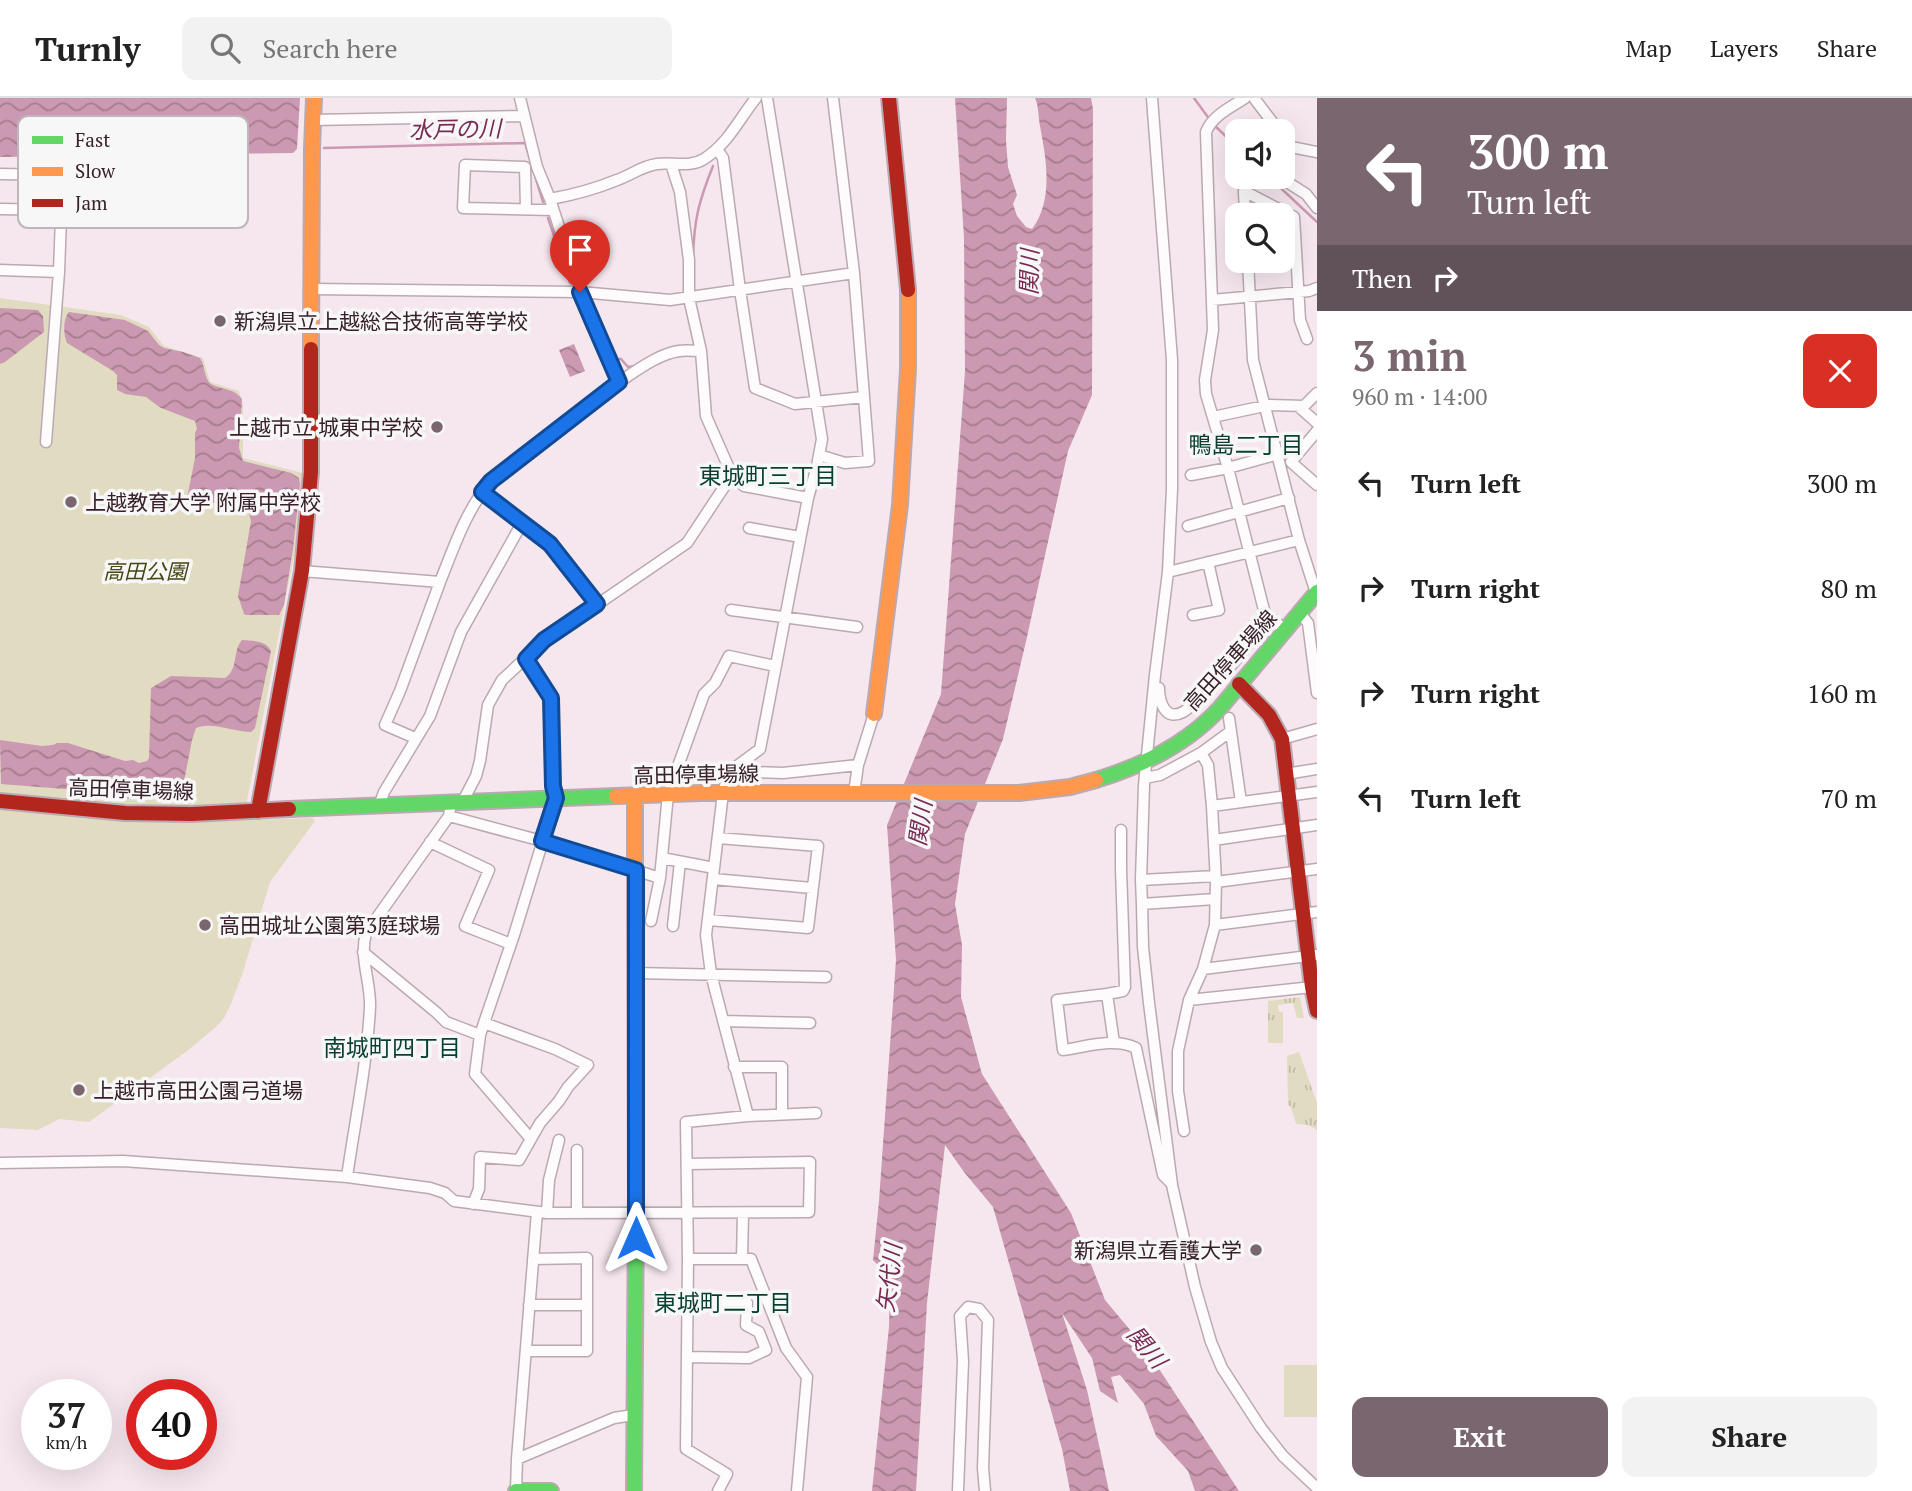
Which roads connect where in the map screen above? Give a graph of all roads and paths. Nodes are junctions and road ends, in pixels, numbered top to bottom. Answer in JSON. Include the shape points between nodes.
{"nodes":[{"id":1,"x":314,"y":98,"type":"edge"},
{"id":2,"x":520,"y":98,"type":"edge"},
{"id":3,"x":756,"y":98,"type":"edge"},
{"id":4,"x":767,"y":98,"type":"edge"},
{"id":5,"x":833,"y":98,"type":"edge"},
{"id":6,"x":889,"y":98,"type":"edge"},
{"id":7,"x":1152,"y":98,"type":"edge"},
{"id":8,"x":1245,"y":98,"type":"edge"},
{"id":9,"x":1254,"y":98,"type":"edge"},
{"id":10,"x":524,"y":116,"type":"junction"},
{"id":11,"x":1270,"y":119,"type":"edge"},
{"id":12,"x":313,"y":120,"type":"junction"},
{"id":13,"x":717,"y":149,"type":"junction"},
{"id":14,"x":1295,"y":151,"type":"edge"},
{"id":15,"x":1317,"y":152,"type":"edge"},
{"id":16,"x":671,"y":164,"type":"junction"},
{"id":17,"x":18,"y":173,"type":"edge"},
{"id":18,"x":0,"y":174,"type":"edge"},
{"id":19,"x":1295,"y":186,"type":"edge"},
{"id":20,"x":1244,"y":203,"type":"edge"},
{"id":21,"x":1267,"y":203,"type":"edge"},
{"id":22,"x":552,"y":204,"type":"junction"},
{"id":23,"x":1317,"y":207,"type":"edge"},
{"id":24,"x":0,"y":209,"type":"edge"},
{"id":25,"x":18,"y":209,"type":"edge"},
{"id":26,"x":526,"y":209,"type":"junction"},
{"id":27,"x":61,"y":228,"type":"edge"},
{"id":28,"x":1295,"y":242,"type":"edge"},
{"id":29,"x":0,"y":270,"type":"edge"},
{"id":30,"x":60,"y":272,"type":"junction"},
{"id":31,"x":854,"y":273,"type":"junction"},
{"id":32,"x":1249,"y":273,"type":"edge"},
{"id":33,"x":797,"y":282,"type":"junction"},
{"id":34,"x":1317,"y":288,"type":"edge"},
{"id":35,"x":311,"y":289,"type":"junction"},
{"id":36,"x":740,"y":290,"type":"junction"},
{"id":37,"x":1297,"y":291,"type":"junction"},
{"id":38,"x":580,"y":292,"type":"junction"},
{"id":39,"x":1250,"y":296,"type":"junction"},
{"id":40,"x":689,"y":298,"type":"junction"},
{"id":41,"x":1212,"y":300,"type":"junction"},
{"id":42,"x":1307,"y":339,"type":"dead end"},
{"id":43,"x":701,"y":351,"type":"junction"},
{"id":44,"x":619,"y":382,"type":"junction"},
{"id":45,"x":1317,"y":393,"type":"edge"},
{"id":46,"x":864,"y":397,"type":"junction"},
{"id":47,"x":815,"y":403,"type":"junction"},
{"id":48,"x":1265,"y":406,"type":"junction"},
{"id":49,"x":1298,"y":406,"type":"junction"},
{"id":50,"x":1213,"y":417,"type":"junction"},
{"id":51,"x":1317,"y":423,"type":"edge"},
{"id":52,"x":1317,"y":431,"type":"edge"},
{"id":53,"x":46,"y":442,"type":"dead end"},
{"id":54,"x":819,"y":455,"type":"junction"},
{"id":55,"x":1271,"y":456,"type":"dead end"},
{"id":56,"x":1228,"y":468,"type":"junction"},
{"id":57,"x":732,"y":475,"type":"junction"},
{"id":58,"x":1191,"y":475,"type":"dead end"},
{"id":59,"x":1317,"y":485,"type":"edge"},
{"id":60,"x":482,"y":492,"type":"junction"},
{"id":61,"x":808,"y":498,"type":"junction"},
{"id":62,"x":1289,"y":498,"type":"junction"},
{"id":63,"x":1239,"y":512,"type":"junction"},
{"id":64,"x":522,"y":523,"type":"junction"},
{"id":65,"x":1188,"y":526,"type":"dead end"},
{"id":66,"x":749,"y":528,"type":"dead end"},
{"id":67,"x":800,"y":537,"type":"junction"},
{"id":68,"x":1299,"y":540,"type":"junction"},
{"id":69,"x":1248,"y":551,"type":"junction"},
{"id":70,"x":1208,"y":562,"type":"junction"},
{"id":71,"x":302,"y":571,"type":"junction"},
{"id":72,"x":1168,"y":572,"type":"junction"},
{"id":73,"x":440,"y":582,"type":"junction"},
{"id":74,"x":1317,"y":594,"type":"edge"},
{"id":75,"x":597,"y":604,"type":"junction"},
{"id":76,"x":731,"y":610,"type":"dead end"},
{"id":77,"x":1300,"y":613,"type":"junction"},
{"id":78,"x":1193,"y":615,"type":"dead end"},
{"id":79,"x":785,"y":617,"type":"junction"},
{"id":80,"x":1266,"y":618,"type":"junction"},
{"id":81,"x":857,"y":627,"type":"dead end"},
{"id":82,"x":1286,"y":630,"type":"junction"},
{"id":83,"x":526,"y":659,"type":"junction"},
{"id":84,"x":775,"y":666,"type":"junction"},
{"id":85,"x":1155,"y":675,"type":"junction"},
{"id":86,"x":1239,"y":684,"type":"junction"},
{"id":87,"x":1317,"y":694,"type":"edge"},
{"id":88,"x":874,"y":714,"type":"joint"},
{"id":89,"x":1230,"y":718,"type":"dead end"},
{"id":90,"x":1317,"y":729,"type":"edge"},
{"id":91,"x":1231,"y":731,"type":"junction"},
{"id":92,"x":415,"y":738,"type":"junction"},
{"id":93,"x":1282,"y":739,"type":"junction"},
{"id":94,"x":1201,"y":753,"type":"junction"},
{"id":95,"x":739,"y":765,"type":"junction"},
{"id":96,"x":858,"y":765,"type":"junction"},
{"id":97,"x":1144,"y":768,"type":"junction"},
{"id":98,"x":1317,"y":769,"type":"edge"},
{"id":99,"x":1286,"y":774,"type":"junction"},
{"id":100,"x":1317,"y":792,"type":"edge"},
{"id":101,"x":723,"y":793,"type":"junction"},
{"id":102,"x":859,"y":793,"type":"junction"},
{"id":103,"x":668,"y":794,"type":"junction"},
{"id":104,"x":635,"y":796,"type":"junction"},
{"id":105,"x":1288,"y":797,"type":"junction"},
{"id":106,"x":556,"y":798,"type":"junction"},
{"id":107,"x":0,"y":801,"type":"edge"},
{"id":108,"x":1241,"y":802,"type":"junction"},
{"id":109,"x":379,"y":806,"type":"junction"},
{"id":110,"x":455,"y":806,"type":"junction"},
{"id":111,"x":1212,"y":806,"type":"junction"},
{"id":112,"x":258,"y":811,"type":"junction"},
{"id":113,"x":1317,"y":825,"type":"edge"},
{"id":114,"x":1293,"y":828,"type":"junction"},
{"id":115,"x":1121,"y":830,"type":"dead end"},
{"id":116,"x":718,"y":838,"type":"junction"},
{"id":117,"x":1214,"y":840,"type":"junction"},
{"id":118,"x":542,"y":841,"type":"junction"},
{"id":119,"x":430,"y":842,"type":"junction"},
{"id":120,"x":662,"y":858,"type":"junction"},
{"id":121,"x":680,"y":862,"type":"junction"},
{"id":122,"x":1317,"y":869,"type":"edge"},
{"id":123,"x":636,"y":870,"type":"junction"},
{"id":124,"x":1298,"y":871,"type":"junction"},
{"id":125,"x":713,"y":874,"type":"junction"},
{"id":126,"x":660,"y":878,"type":"junction"},
{"id":127,"x":1216,"y":879,"type":"junction"},
{"id":128,"x":1141,"y":880,"type":"junction"},
{"id":129,"x":813,"y":888,"type":"junction"},
{"id":130,"x":1215,"y":899,"type":"junction"},
{"id":131,"x":1142,"y":904,"type":"junction"},
{"id":132,"x":1310,"y":913,"type":"edge"},
{"id":133,"x":708,"y":920,"type":"junction"},
{"id":134,"x":651,"y":921,"type":"dead end"},
{"id":135,"x":1215,"y":925,"type":"junction"},
{"id":136,"x":673,"y":926,"type":"dead end"},
{"id":137,"x":511,"y":944,"type":"junction"},
{"id":138,"x":363,"y":953,"type":"junction"},
{"id":139,"x":1313,"y":956,"type":"edge"},
{"id":140,"x":1203,"y":969,"type":"junction"},
{"id":141,"x":635,"y":973,"type":"junction"},
{"id":142,"x":711,"y":974,"type":"junction"},
{"id":143,"x":826,"y":977,"type":"dead end"},
{"id":144,"x":1315,"y":987,"type":"edge"},
{"id":145,"x":1107,"y":994,"type":"junction"},
{"id":146,"x":1189,"y":1000,"type":"junction"},
{"id":147,"x":1317,"y":1012,"type":"edge"},
{"id":148,"x":723,"y":1021,"type":"junction"},
{"id":149,"x":484,"y":1023,"type":"junction"},
{"id":150,"x":810,"y":1023,"type":"dead end"},
{"id":151,"x":480,"y":1035,"type":"junction"},
{"id":152,"x":1114,"y":1043,"type":"junction"},
{"id":153,"x":734,"y":1067,"type":"junction"},
{"id":154,"x":816,"y":1113,"type":"dead end"},
{"id":155,"x":782,"y":1114,"type":"junction"},
{"id":156,"x":748,"y":1116,"type":"junction"},
{"id":157,"x":1184,"y":1131,"type":"dead end"},
{"id":158,"x":530,"y":1138,"type":"junction"},
{"id":159,"x":559,"y":1140,"type":"dead end"},
{"id":160,"x":577,"y":1150,"type":"dead end"},
{"id":161,"x":0,"y":1163,"type":"edge"},
{"id":162,"x":687,"y":1164,"type":"junction"},
{"id":163,"x":347,"y":1177,"type":"junction"},
{"id":164,"x":1172,"y":1185,"type":"junction"},
{"id":165,"x":473,"y":1204,"type":"junction"},
{"id":166,"x":636,"y":1212,"type":"junction"},
{"id":167,"x":542,"y":1213,"type":"junction"},
{"id":168,"x":577,"y":1213,"type":"junction"},
{"id":169,"x":687,"y":1213,"type":"junction"},
{"id":170,"x":743,"y":1213,"type":"junction"},
{"id":171,"x":533,"y":1259,"type":"junction"},
{"id":172,"x":688,"y":1259,"type":"junction"},
{"id":173,"x":743,"y":1259,"type":"junction"},
{"id":174,"x":687,"y":1302,"type":"junction"},
{"id":175,"x":529,"y":1305,"type":"junction"},
{"id":176,"x":587,"y":1305,"type":"junction"},
{"id":177,"x":526,"y":1351,"type":"junction"},
{"id":178,"x":687,"y":1357,"type":"junction"},
{"id":179,"x":633,"y":1415,"type":"junction"},
{"id":180,"x":517,"y":1459,"type":"junction"},
{"id":181,"x":1317,"y":1488,"type":"edge"},
{"id":182,"x":516,"y":1491,"type":"edge"},
{"id":183,"x":551,"y":1491,"type":"edge"},
{"id":184,"x":634,"y":1491,"type":"edge"},
{"id":185,"x":718,"y":1491,"type":"edge"},
{"id":186,"x":796,"y":1491,"type":"edge"},
{"id":187,"x":958,"y":1491,"type":"edge"},
{"id":188,"x":985,"y":1491,"type":"edge"}],
"edges":[{"from":1,"to":12,"type":"street"},
{"from":2,"to":10,"type":"street"},
{"from":3,"to":13,"type":"street"},
{"from":4,"to":33,"type":"street"},
{"from":5,"to":31,"type":"street"},
{"from":6,"to":88,"type":"street","via":[[909,298],[908,369],[900,505]]},
{"from":7,"to":72,"type":"street","via":[[1172,360]]},
{"from":8,"to":41,"type":"street","via":[[1221,114],[1206,132]]},
{"from":9,"to":11,"type":"street"},
{"from":10,"to":12,"type":"street"},
{"from":10,"to":22,"type":"street"},
{"from":12,"to":35,"type":"street"},
{"from":13,"to":16,"type":"street","via":[[695,163]]},
{"from":13,"to":36,"type":"street","via":[[723,158]]},
{"from":14,"to":15,"type":"street"},
{"from":16,"to":22,"type":"street","via":[[644,167]]},
{"from":16,"to":40,"type":"street","via":[[680,192]]},
{"from":17,"to":18,"type":"street"},
{"from":19,"to":23,"type":"street"},
{"from":20,"to":21,"type":"street","via":[[1244,191]]},
{"from":22,"to":26,"type":"street"},
{"from":22,"to":38,"type":"street"},
{"from":24,"to":25,"type":"street"},
{"from":26,"to":26,"type":"street","via":[[525,167],[465,164],[463,208]]},
{"from":27,"to":30,"type":"street"},
{"from":28,"to":37,"type":"street"},
{"from":29,"to":30,"type":"street"},
{"from":30,"to":53,"type":"street"},
{"from":31,"to":33,"type":"street"},
{"from":31,"to":46,"type":"street"},
{"from":32,"to":39,"type":"street"},
{"from":33,"to":36,"type":"street"},
{"from":33,"to":47,"type":"street"},
{"from":34,"to":37,"type":"street"},
{"from":35,"to":38,"type":"street"},
{"from":35,"to":71,"type":"street","via":[[311,472]]},
{"from":36,"to":40,"type":"street"},
{"from":36,"to":47,"type":"street","via":[[755,387],[795,404]]},
{"from":37,"to":39,"type":"street"},
{"from":37,"to":42,"type":"street"},
{"from":38,"to":40,"type":"street"},
{"from":38,"to":44,"type":"street"},
{"from":39,"to":41,"type":"street"},
{"from":39,"to":48,"type":"street","via":[[1253,359]]},
{"from":40,"to":43,"type":"street"},
{"from":41,"to":50,"type":"street","via":[[1213,330],[1205,380]]},
{"from":43,"to":44,"type":"street","via":[[665,355]]},
{"from":43,"to":57,"type":"street","via":[[706,415]]},
{"from":44,"to":60,"type":"street"},
{"from":45,"to":49,"type":"street"},
{"from":46,"to":47,"type":"street"},
{"from":46,"to":54,"type":"street","via":[[869,461],[845,463]]},
{"from":47,"to":54,"type":"street"},
{"from":48,"to":49,"type":"street"},
{"from":48,"to":50,"type":"street"},
{"from":48,"to":62,"type":"street"},
{"from":49,"to":51,"type":"street"},
{"from":50,"to":56,"type":"street"},
{"from":52,"to":59,"type":"street","via":[[1292,462]]},
{"from":54,"to":61,"type":"street"},
{"from":55,"to":56,"type":"street"},
{"from":56,"to":58,"type":"street"},
{"from":56,"to":63,"type":"street"},
{"from":57,"to":61,"type":"street","via":[[744,486]]},
{"from":57,"to":75,"type":"street","via":[[687,542]]},
{"from":60,"to":64,"type":"street"},
{"from":60,"to":73,"type":"street"},
{"from":61,"to":67,"type":"street"},
{"from":62,"to":63,"type":"street"},
{"from":62,"to":68,"type":"street"},
{"from":63,"to":65,"type":"street"},
{"from":63,"to":69,"type":"street"},
{"from":64,"to":75,"type":"street","via":[[550,544]]},
{"from":64,"to":92,"type":"street","via":[[460,632],[430,716]]},
{"from":66,"to":67,"type":"street"},
{"from":67,"to":79,"type":"street"},
{"from":68,"to":69,"type":"street"},
{"from":68,"to":74,"type":"street"},
{"from":69,"to":70,"type":"street"},
{"from":69,"to":80,"type":"street"},
{"from":70,"to":72,"type":"street"},
{"from":70,"to":78,"type":"street","via":[[1219,610]]},
{"from":71,"to":73,"type":"street"},
{"from":71,"to":112,"type":"street"},
{"from":72,"to":85,"type":"street"},
{"from":73,"to":92,"type":"street","via":[[385,725]]},
{"from":74,"to":77,"type":"street","name":"高田停車場線"},
{"from":75,"to":83,"type":"street","via":[[544,640]]},
{"from":76,"to":79,"type":"street"},
{"from":77,"to":82,"type":"street","name":"高田停車場線"},
{"from":77,"to":87,"type":"street","via":[[1308,623]]},
{"from":79,"to":81,"type":"street"},
{"from":79,"to":84,"type":"street"},
{"from":80,"to":82,"type":"street"},
{"from":80,"to":85,"type":"street","via":[[1255,624],[1249,642],[1221,677],[1182,713],[1166,711],[1160,703]]},
{"from":82,"to":86,"type":"street","name":"高田停車場線"},
{"from":83,"to":106,"type":"street","via":[[551,698]]},
{"from":83,"to":110,"type":"street","via":[[490,698],[476,776]]},
{"from":84,"to":95,"type":"street","via":[[760,749]]},
{"from":84,"to":103,"type":"street","via":[[730,656],[704,694]]},
{"from":85,"to":97,"type":"street"},
{"from":86,"to":93,"type":"street","via":[[1273,718]]},
{"from":86,"to":97,"type":"street","name":"高田停車場線","via":[[1207,722]]},
{"from":88,"to":96,"type":"street"},
{"from":89,"to":91,"type":"street"},
{"from":90,"to":93,"type":"street"},
{"from":91,"to":94,"type":"street"},
{"from":91,"to":108,"type":"street"},
{"from":92,"to":109,"type":"street"},
{"from":93,"to":99,"type":"street"},
{"from":94,"to":97,"type":"street","via":[[1160,775]]},
{"from":94,"to":111,"type":"street","via":[[1208,765]]},
{"from":95,"to":96,"type":"street","via":[[751,772],[783,773]]},
{"from":95,"to":101,"type":"street","via":[[729,772]]},
{"from":96,"to":102,"type":"street"},
{"from":97,"to":102,"type":"street","name":"高田停車場線","via":[[1037,792]]},
{"from":97,"to":128,"type":"street"},
{"from":98,"to":99,"type":"street"},
{"from":99,"to":105,"type":"street"},
{"from":100,"to":105,"type":"street"},
{"from":101,"to":102,"type":"street","name":"高田停車場線"},
{"from":101,"to":103,"type":"street","name":"高田停車場線"},
{"from":101,"to":116,"type":"street"},
{"from":103,"to":104,"type":"street","name":"高田停車場線"},
{"from":103,"to":120,"type":"street"},
{"from":104,"to":106,"type":"street","name":"高田停車場線"},
{"from":104,"to":123,"type":"street"},
{"from":105,"to":108,"type":"street"},
{"from":105,"to":114,"type":"street"},
{"from":106,"to":110,"type":"street","name":"高田停車場線"},
{"from":106,"to":118,"type":"street"},
{"from":107,"to":112,"type":"street","name":"高田停車場線","via":[[125,813]]},
{"from":108,"to":111,"type":"street"},
{"from":109,"to":110,"type":"street","name":"高田停車場線"},
{"from":109,"to":112,"type":"street","name":"高田停車場線"},
{"from":110,"to":118,"type":"street"},
{"from":110,"to":119,"type":"street"},
{"from":111,"to":117,"type":"street"},
{"from":113,"to":114,"type":"street"},
{"from":114,"to":117,"type":"street"},
{"from":114,"to":124,"type":"street"},
{"from":115,"to":145,"type":"street","via":[[1125,987]]},
{"from":116,"to":125,"type":"street"},
{"from":116,"to":129,"type":"street","via":[[818,846]]},
{"from":117,"to":127,"type":"street"},
{"from":118,"to":123,"type":"street"},
{"from":118,"to":137,"type":"street"},
{"from":119,"to":137,"type":"street","via":[[489,870],[465,926]]},
{"from":119,"to":138,"type":"street","via":[[366,933]]},
{"from":120,"to":121,"type":"street"},
{"from":120,"to":126,"type":"street"},
{"from":121,"to":125,"type":"street"},
{"from":121,"to":136,"type":"street"},
{"from":122,"to":124,"type":"street"},
{"from":123,"to":126,"type":"street"},
{"from":123,"to":141,"type":"street"},
{"from":124,"to":127,"type":"street"},
{"from":124,"to":132,"type":"street"},
{"from":125,"to":129,"type":"street"},
{"from":125,"to":133,"type":"street"},
{"from":126,"to":134,"type":"street"},
{"from":127,"to":128,"type":"street"},
{"from":127,"to":130,"type":"street"},
{"from":128,"to":131,"type":"street"},
{"from":129,"to":133,"type":"street","via":[[808,928]]},
{"from":130,"to":131,"type":"street"},
{"from":130,"to":135,"type":"street"},
{"from":131,"to":164,"type":"street"},
{"from":132,"to":135,"type":"street"},
{"from":132,"to":139,"type":"street"},
{"from":133,"to":142,"type":"street"},
{"from":135,"to":140,"type":"street"},
{"from":137,"to":149,"type":"street"},
{"from":138,"to":151,"type":"street","via":[[446,1022]]},
{"from":138,"to":163,"type":"street","via":[[370,1001],[368,1030]]},
{"from":139,"to":140,"type":"street"},
{"from":139,"to":144,"type":"street"},
{"from":140,"to":146,"type":"street"},
{"from":141,"to":142,"type":"street"},
{"from":141,"to":166,"type":"street"},
{"from":142,"to":143,"type":"street"},
{"from":142,"to":148,"type":"street"},
{"from":144,"to":146,"type":"street"},
{"from":144,"to":147,"type":"street"},
{"from":145,"to":152,"type":"street"},
{"from":145,"to":152,"type":"street","via":[[1057,1000],[1063,1050]]},
{"from":146,"to":157,"type":"street","via":[[1178,1051]]},
{"from":148,"to":150,"type":"street"},
{"from":148,"to":153,"type":"street"},
{"from":149,"to":151,"type":"street"},
{"from":149,"to":158,"type":"street","via":[[588,1065]]},
{"from":151,"to":158,"type":"street","via":[[475,1074]]},
{"from":152,"to":164,"type":"street","via":[[1136,1048],[1163,1175]]},
{"from":153,"to":155,"type":"street","via":[[782,1067]]},
{"from":153,"to":156,"type":"street"},
{"from":154,"to":155,"type":"street"},
{"from":155,"to":156,"type":"street"},
{"from":156,"to":162,"type":"street","via":[[686,1122]]},
{"from":158,"to":165,"type":"street","via":[[519,1160],[480,1157],[479,1189]]},
{"from":159,"to":167,"type":"street"},
{"from":160,"to":168,"type":"street"},
{"from":161,"to":163,"type":"street","via":[[123,1161]]},
{"from":162,"to":169,"type":"street"},
{"from":162,"to":170,"type":"street","via":[[810,1162],[809,1212]]},
{"from":163,"to":165,"type":"street","via":[[430,1188],[454,1201]]},
{"from":164,"to":181,"type":"street","via":[[1195,1287],[1222,1368],[1283,1456]]},
{"from":165,"to":167,"type":"street"},
{"from":166,"to":168,"type":"street"},
{"from":166,"to":169,"type":"street"},
{"from":166,"to":179,"type":"street"},
{"from":167,"to":168,"type":"street"},
{"from":167,"to":171,"type":"street"},
{"from":169,"to":170,"type":"street"},
{"from":169,"to":172,"type":"street"},
{"from":170,"to":173,"type":"street"},
{"from":171,"to":175,"type":"street"},
{"from":171,"to":176,"type":"street","via":[[587,1258]]},
{"from":172,"to":173,"type":"street"},
{"from":172,"to":174,"type":"street"},
{"from":173,"to":186,"type":"street","via":[[751,1259],[786,1348],[807,1377]]},
{"from":174,"to":178,"type":"street"},
{"from":174,"to":178,"type":"street","via":[[747,1303],[747,1325],[759,1332],[766,1350],[749,1358]]},
{"from":175,"to":176,"type":"street"},
{"from":175,"to":177,"type":"street"},
{"from":176,"to":177,"type":"street","via":[[587,1352]]},
{"from":177,"to":180,"type":"street"},
{"from":178,"to":185,"type":"street","via":[[687,1449],[727,1474]]},
{"from":179,"to":180,"type":"street","via":[[614,1418]]},
{"from":179,"to":184,"type":"street"},
{"from":180,"to":182,"type":"street"},
{"from":182,"to":183,"type":"street"},
{"from":187,"to":188,"type":"street","via":[[963,1361],[960,1316],[968,1307],[979,1309],[988,1320]]}]}
